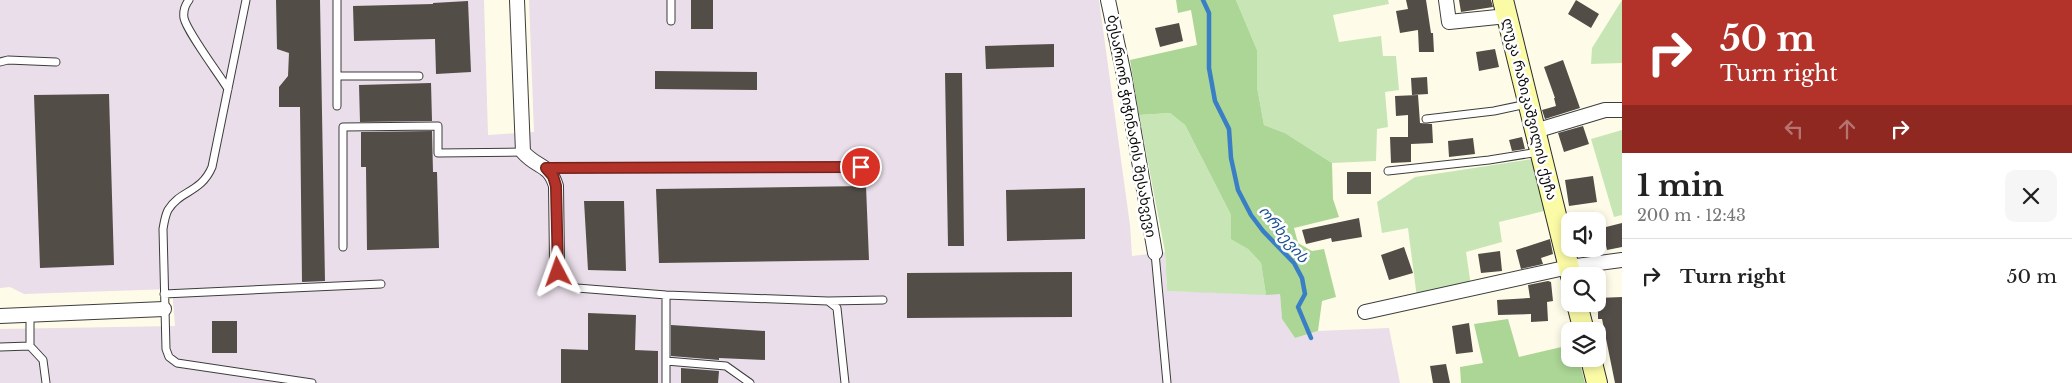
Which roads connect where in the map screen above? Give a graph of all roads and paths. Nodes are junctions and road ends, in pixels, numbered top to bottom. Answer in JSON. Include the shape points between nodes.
{"nodes":[{"id":1,"x":189,"y":0,"type":"edge"},
{"id":2,"x":246,"y":0,"type":"edge"},
{"id":3,"x":337,"y":0,"type":"edge"},
{"id":4,"x":518,"y":0,"type":"edge"},
{"id":5,"x":671,"y":0,"type":"edge"},
{"id":6,"x":1108,"y":0,"type":"edge"},
{"id":7,"x":1446,"y":0,"type":"edge"},
{"id":8,"x":1505,"y":8,"type":"edge"},
{"id":9,"x":672,"y":21,"type":"dead end"},
{"id":10,"x":0,"y":62,"type":"edge"},
{"id":11,"x":56,"y":62,"type":"dead end"},
{"id":12,"x":337,"y":76,"type":"junction"},
{"id":13,"x":419,"y":76,"type":"dead end"},
{"id":14,"x":228,"y":89,"type":"junction"},
{"id":15,"x":1528,"y":104,"type":"junction"},
{"id":16,"x":337,"y":106,"type":"dead end"},
{"id":17,"x":1622,"y":110,"type":"edge"},
{"id":18,"x":1426,"y":119,"type":"dead end"},
{"id":19,"x":1535,"y":131,"type":"junction"},
{"id":20,"x":1540,"y":151,"type":"junction"},
{"id":21,"x":523,"y":152,"type":"junction"},
{"id":22,"x":861,"y":167,"type":"dead end"},
{"id":23,"x":546,"y":168,"type":"junction"},
{"id":24,"x":1388,"y":171,"type":"dead end"},
{"id":25,"x":343,"y":247,"type":"dead end"},
{"id":26,"x":1155,"y":253,"type":"joint"},
{"id":27,"x":556,"y":260,"type":"joint"},
{"id":28,"x":1622,"y":260,"type":"edge"},
{"id":29,"x":1569,"y":267,"type":"edge"},
{"id":30,"x":1592,"y":267,"type":"edge"},
{"id":31,"x":1561,"y":274,"type":"edge"},
{"id":32,"x":381,"y":284,"type":"dead end"},
{"id":33,"x":164,"y":294,"type":"junction"},
{"id":34,"x":666,"y":295,"type":"junction"},
{"id":35,"x":883,"y":300,"type":"dead end"},
{"id":36,"x":828,"y":301,"type":"junction"},
{"id":37,"x":164,"y":309,"type":"junction"},
{"id":38,"x":1365,"y":312,"type":"dead end"},
{"id":39,"x":30,"y":314,"type":"junction"},
{"id":40,"x":0,"y":316,"type":"edge"},
{"id":41,"x":30,"y":346,"type":"junction"},
{"id":42,"x":0,"y":347,"type":"edge"},
{"id":43,"x":666,"y":361,"type":"junction"},
{"id":44,"x":1593,"y":367,"type":"edge"},
{"id":45,"x":46,"y":383,"type":"edge"},
{"id":46,"x":312,"y":383,"type":"edge"},
{"id":47,"x":666,"y":383,"type":"edge"},
{"id":48,"x":750,"y":383,"type":"edge"},
{"id":49,"x":845,"y":383,"type":"edge"},
{"id":50,"x":1167,"y":383,"type":"edge"},
{"id":51,"x":1597,"y":383,"type":"edge"}],
"edges":[{"from":1,"to":14,"type":"lane","via":[[184,11],[186,24]]},
{"from":2,"to":14,"type":"lane"},
{"from":3,"to":12,"type":"lane"},
{"from":4,"to":21,"type":"street"},
{"from":5,"to":9,"type":"lane"},
{"from":6,"to":26,"type":"street","name":"ბესარიონ ჭიჭინაძის შესახვევი"},
{"from":7,"to":8,"type":"street","via":[[1449,22]]},
{"from":8,"to":15,"type":"street","name":"ლუკა რაზიკაშვილის ქუჩა"},
{"from":10,"to":11,"type":"lane"},
{"from":12,"to":13,"type":"lane"},
{"from":12,"to":16,"type":"lane"},
{"from":14,"to":33,"type":"lane","via":[[207,179],[180,197],[168,210],[163,229]]},
{"from":15,"to":18,"type":"lane"},
{"from":15,"to":19,"type":"street","name":"ლუკა რაზიკაშვილის ქუჩა"},
{"from":17,"to":19,"type":"street","via":[[1605,110]]},
{"from":19,"to":20,"type":"street","name":"ლუკა რაზიკაშვილის ქუჩა"},
{"from":20,"to":24,"type":"lane"},
{"from":20,"to":29,"type":"street","name":"ლუკა რაზიკაშვილის ქუჩა"},
{"from":21,"to":23,"type":"street"},
{"from":21,"to":25,"type":"lane","via":[[438,153],[438,126],[342,127]]},
{"from":22,"to":23,"type":"lane"},
{"from":23,"to":27,"type":"street","via":[[556,186]]},
{"from":26,"to":50,"type":"lane"},
{"from":27,"to":34,"type":"lane","via":[[564,282],[578,288]]},
{"from":28,"to":30,"type":"street"},
{"from":31,"to":38,"type":"street"},
{"from":32,"to":33,"type":"lane"},
{"from":33,"to":37,"type":"lane"},
{"from":34,"to":36,"type":"lane"},
{"from":34,"to":43,"type":"lane"},
{"from":35,"to":36,"type":"lane"},
{"from":36,"to":49,"type":"lane","via":[[837,308]]},
{"from":37,"to":39,"type":"street"},
{"from":37,"to":46,"type":"lane","via":[[166,350],[177,363]]},
{"from":39,"to":40,"type":"street"},
{"from":39,"to":41,"type":"lane"},
{"from":41,"to":42,"type":"lane"},
{"from":41,"to":45,"type":"lane","via":[[44,360]]},
{"from":43,"to":47,"type":"lane"},
{"from":43,"to":48,"type":"lane","via":[[726,366]]},
{"from":44,"to":51,"type":"street"}]}
